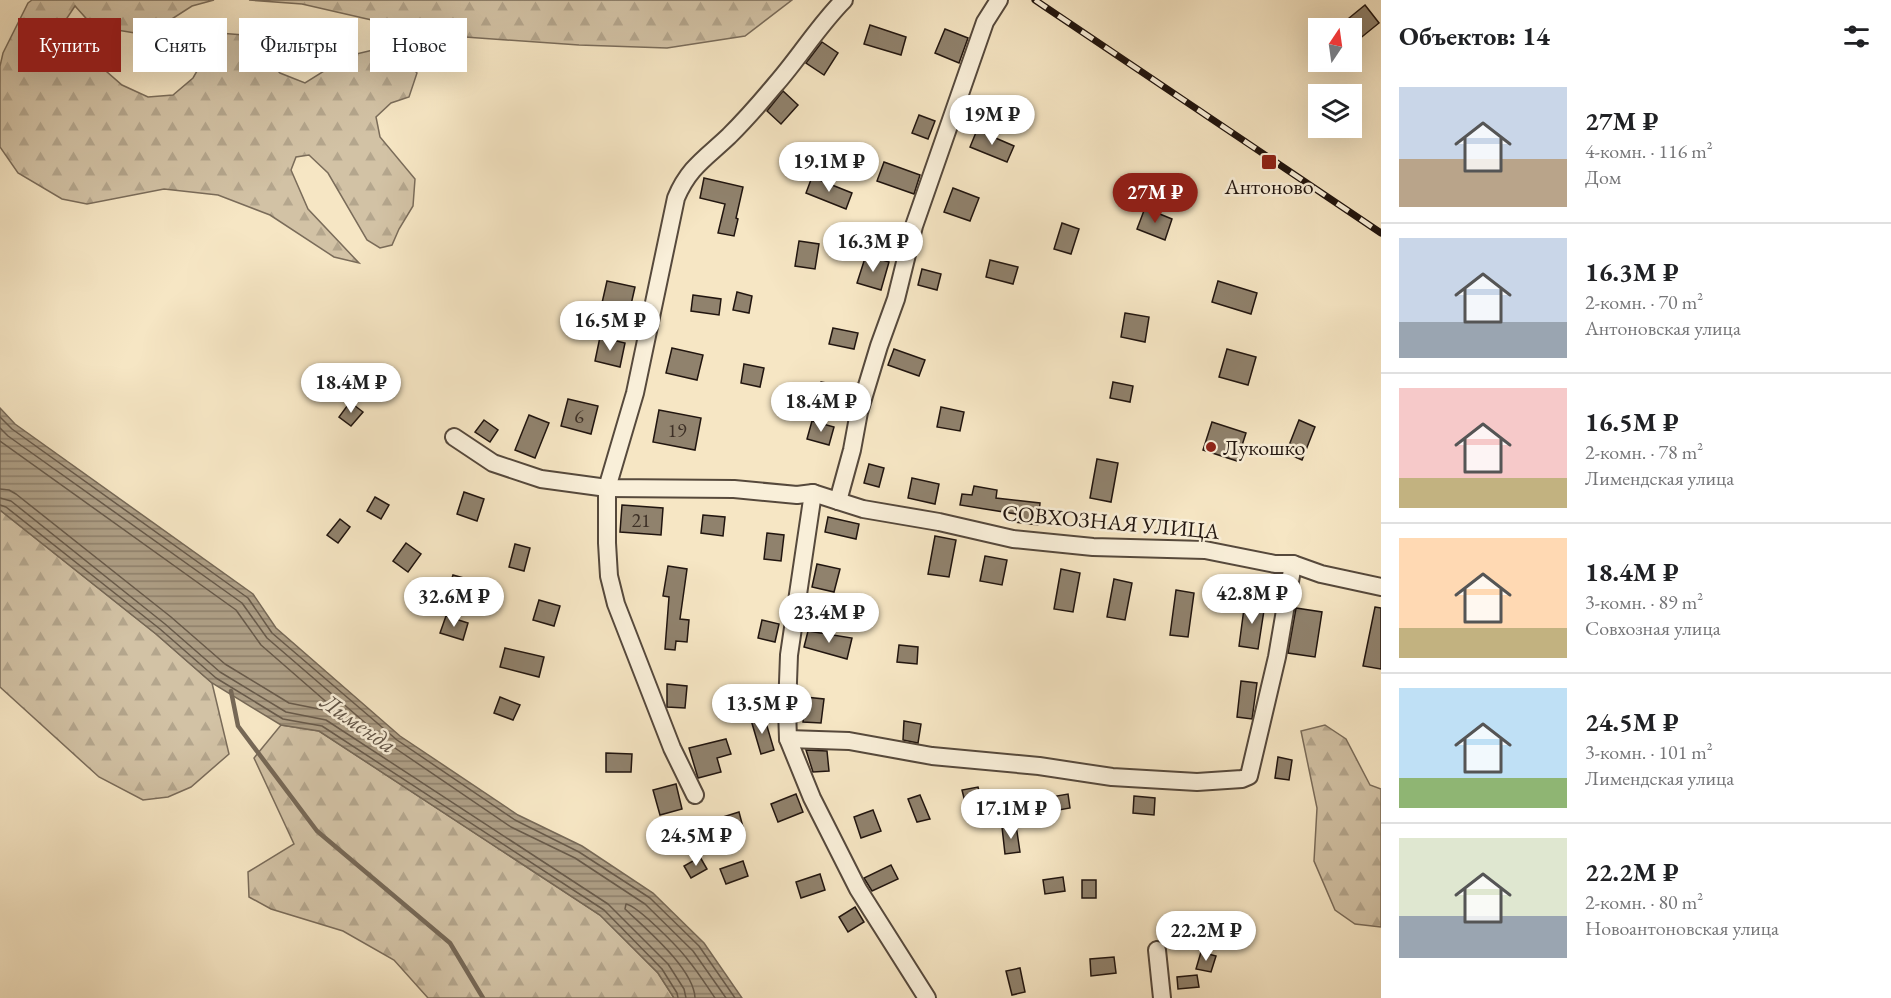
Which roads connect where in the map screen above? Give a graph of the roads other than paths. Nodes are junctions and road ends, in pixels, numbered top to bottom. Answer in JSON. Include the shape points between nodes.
{"nodes":[{"id":1,"x":844,"y":0,"type":"edge"},
{"id":2,"x":999,"y":0,"type":"edge"},
{"id":3,"x":454,"y":437,"type":"dead end"},
{"id":4,"x":608,"y":488,"type":"junction"},
{"id":5,"x":813,"y":492,"type":"junction"},
{"id":6,"x":838,"y":501,"type":"junction"},
{"id":7,"x":1293,"y":564,"type":"junction"},
{"id":8,"x":1381,"y":587,"type":"edge"},
{"id":9,"x":788,"y":739,"type":"junction"},
{"id":10,"x":695,"y":795,"type":"dead end"},
{"id":11,"x":1157,"y":950,"type":"dead end"},
{"id":12,"x":927,"y":998,"type":"edge"},
{"id":13,"x":1162,"y":998,"type":"edge"}],
"edges":[{"from":1,"to":4,"type":"street","via":[[745,120],[692,169],[681,186],[633,401]]},
{"from":2,"to":6,"type":"street","via":[[985,22],[914,226],[896,299],[859,412]]},
{"from":3,"to":4,"type":"street","name":"СОВХОЗНАЯ УЛИЦА","via":[[493,463],[541,479]]},
{"from":4,"to":5,"type":"street","name":"СОВХОЗНАЯ УЛИЦА","via":[[734,489],[797,495]]},
{"from":4,"to":10,"type":"street","via":[[609,576],[616,604],[672,748]]},
{"from":5,"to":6,"type":"street","name":"СОВХОЗНАЯ УЛИЦА"},
{"from":5,"to":9,"type":"street","via":[[789,655]]},
{"from":6,"to":7,"type":"street","name":"СОВХОЗНАЯ УЛИЦА","via":[[1013,539],[1093,547],[1205,550]]},
{"from":7,"to":8,"type":"street","name":"СОВХОЗНАЯ УЛИЦА"},
{"from":7,"to":9,"type":"street","via":[[1277,657],[1249,776],[1242,779],[1197,782],[1112,777],[932,756],[849,741]]},
{"from":9,"to":12,"type":"street","via":[[812,798],[858,889]]},
{"from":11,"to":13,"type":"street"}]}
